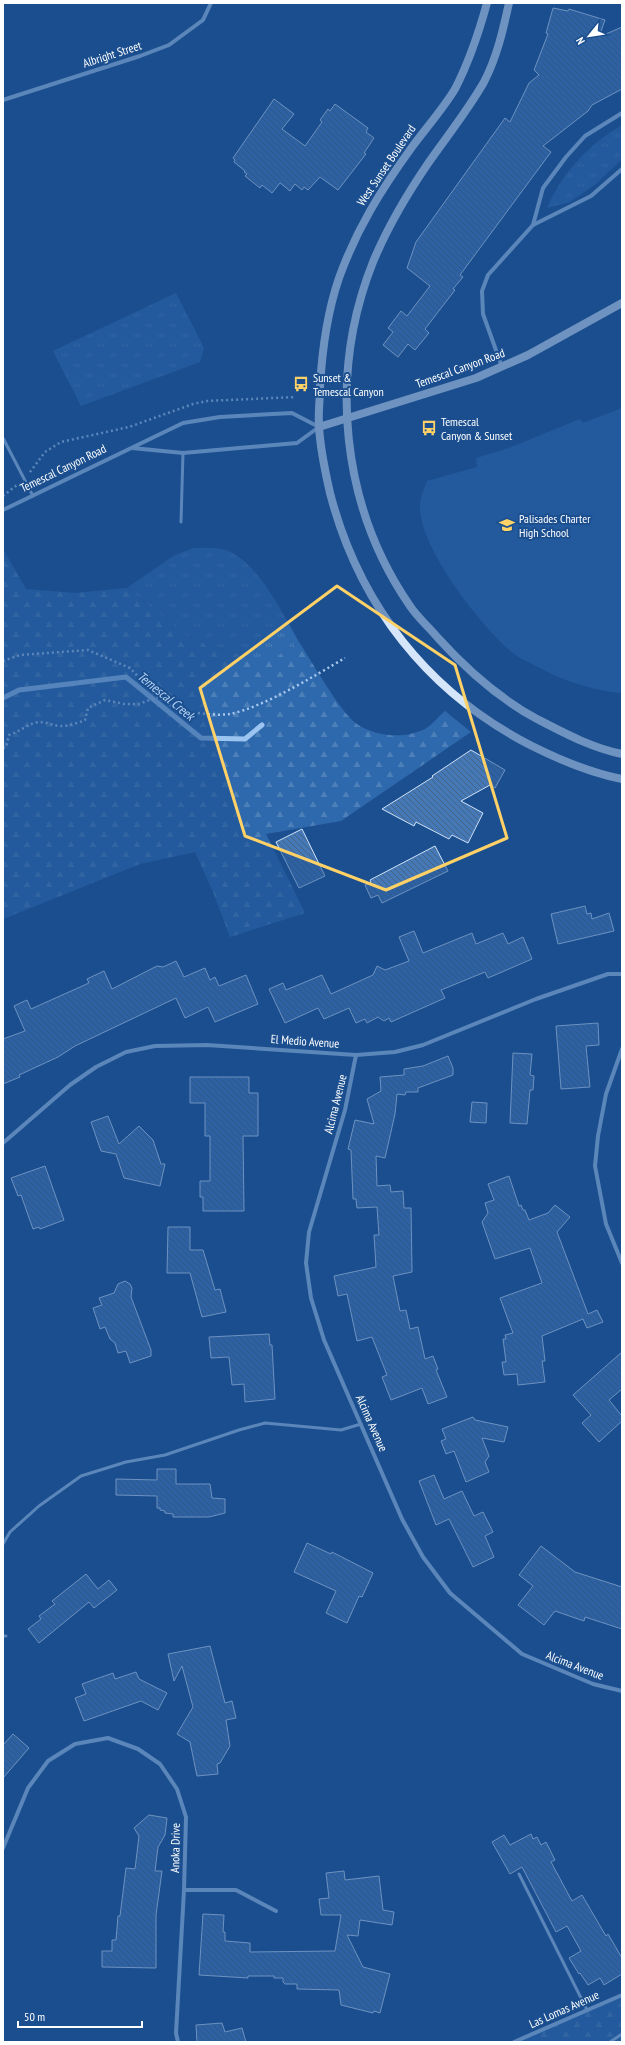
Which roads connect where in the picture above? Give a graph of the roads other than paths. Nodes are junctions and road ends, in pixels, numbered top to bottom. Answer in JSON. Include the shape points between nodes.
{"nodes":[{"id":1,"x":211,"y":3,"type":"edge"},
{"id":2,"x":487,"y":3,"type":"edge"},
{"id":3,"x":509,"y":3,"type":"edge"},
{"id":4,"x":3,"y":100,"type":"edge"},
{"id":5,"x":622,"y":113,"type":"edge"},
{"id":6,"x":622,"y":169,"type":"edge"},
{"id":7,"x":533,"y":225,"type":"junction"},
{"id":8,"x":622,"y":303,"type":"edge"},
{"id":9,"x":502,"y":367,"type":"junction"},
{"id":10,"x":347,"y":418,"type":"junction"},
{"id":11,"x":319,"y":427,"type":"junction"},
{"id":12,"x":3,"y":438,"type":"edge"},
{"id":13,"x":132,"y":448,"type":"junction"},
{"id":14,"x":183,"y":453,"type":"junction"},
{"id":15,"x":33,"y":496,"type":"junction"},
{"id":16,"x":3,"y":510,"type":"edge"},
{"id":17,"x":181,"y":522,"type":"dead end"},
{"id":18,"x":622,"y":754,"type":"edge"},
{"id":19,"x":622,"y":779,"type":"edge"},
{"id":20,"x":622,"y":974,"type":"edge"},
{"id":21,"x":622,"y":1048,"type":"edge"},
{"id":22,"x":356,"y":1055,"type":"junction"},
{"id":23,"x":3,"y":1142,"type":"edge"},
{"id":24,"x":622,"y":1263,"type":"edge"},
{"id":25,"x":361,"y":1424,"type":"junction"},
{"id":26,"x":3,"y":1544,"type":"edge"},
{"id":27,"x":622,"y":1691,"type":"edge"},
{"id":28,"x":3,"y":1848,"type":"edge"},
{"id":29,"x":519,"y":1874,"type":"dead end"},
{"id":30,"x":184,"y":1890,"type":"junction"},
{"id":31,"x":276,"y":1911,"type":"dead end"},
{"id":32,"x":622,"y":1995,"type":"edge"},
{"id":33,"x":588,"y":2010,"type":"junction"},
{"id":34,"x":622,"y":2034,"type":"edge"},
{"id":35,"x":178,"y":2042,"type":"edge"},
{"id":36,"x":514,"y":2042,"type":"edge"},
{"id":37,"x":610,"y":2042,"type":"edge"}],
"edges":[{"from":1,"to":4,"type":"street","name":"Albright Street","via":[[203,20],[169,45]]},
{"from":2,"to":11,"type":"main road","name":"West Sunset Boulevard","via":[[478,37],[454,90],[376,198],[339,280],[328,320],[322,358]]},
{"from":3,"to":10,"type":"main road","via":[[501,41],[484,81],[408,193],[390,224],[372,264],[357,312],[348,367]]},
{"from":5,"to":7,"type":"street","via":[[585,136],[566,157],[543,188]]},
{"from":6,"to":7,"type":"street","via":[[591,196]]},
{"from":7,"to":9,"type":"street","via":[[488,275],[482,291],[483,314]]},
{"from":8,"to":9,"type":"main road","name":"Temescal Canyon Road"},
{"from":9,"to":10,"type":"main road","name":"Temescal Canyon Road","via":[[441,390]]},
{"from":10,"to":11,"type":"main road","name":"Temescal Canyon Road"},
{"from":10,"to":18,"type":"main road","via":[[349,453],[366,520],[382,560],[411,608],[463,666],[511,705],[566,735]]},
{"from":11,"to":13,"type":"street","name":"Temescal Canyon Road","via":[[292,413],[220,417],[183,423]]},
{"from":11,"to":14,"type":"street","name":"Temescal Canyon Road","via":[[296,443]]},
{"from":11,"to":19,"type":"main road","name":"West Sunset Boulevard","via":[[325,471],[345,543],[361,579],[385,618],[412,653],[475,712],[506,732],[548,754],[602,775]]},
{"from":12,"to":15,"type":"lane"},
{"from":13,"to":14,"type":"street","name":"Temescal Canyon Road"},
{"from":13,"to":15,"type":"street","name":"Temescal Canyon Road"},
{"from":14,"to":17,"type":"lane"},
{"from":15,"to":16,"type":"street","name":"Temescal Canyon Road"},
{"from":20,"to":22,"type":"street","name":"El Medio Avenue","via":[[608,974],[536,999],[423,1044],[395,1052]]},
{"from":21,"to":24,"type":"street","via":[[606,1094],[595,1166],[606,1224]]},
{"from":22,"to":23,"type":"street","name":"El Medio Avenue","via":[[207,1045],[155,1046],[126,1052],[96,1067],[70,1085]]},
{"from":22,"to":25,"type":"street","name":"Alcima Avenue","via":[[345,1110],[309,1232],[306,1263],[311,1298],[324,1340]]},
{"from":25,"to":26,"type":"lane","via":[[341,1430],[265,1423],[166,1455],[126,1462],[81,1476],[39,1506],[10,1532]]},
{"from":25,"to":27,"type":"street","name":"Alcima Avenue","via":[[402,1519],[423,1557],[450,1593],[522,1654],[593,1684]]},
{"from":28,"to":30,"type":"street","name":"Anoka Drive","via":[[28,1788],[48,1761],[75,1744],[108,1738],[138,1749],[160,1764],[177,1789],[186,1817]]},
{"from":29,"to":33,"type":"lane"},
{"from":30,"to":31,"type":"street","via":[[236,1890]]},
{"from":30,"to":35,"type":"street","name":"Anoka Drive","via":[[176,2033]]},
{"from":32,"to":33,"type":"street","name":"Las Lomas Avenue"},
{"from":33,"to":36,"type":"street","name":"Las Lomas Avenue"},
{"from":34,"to":37,"type":"lane"}]}
